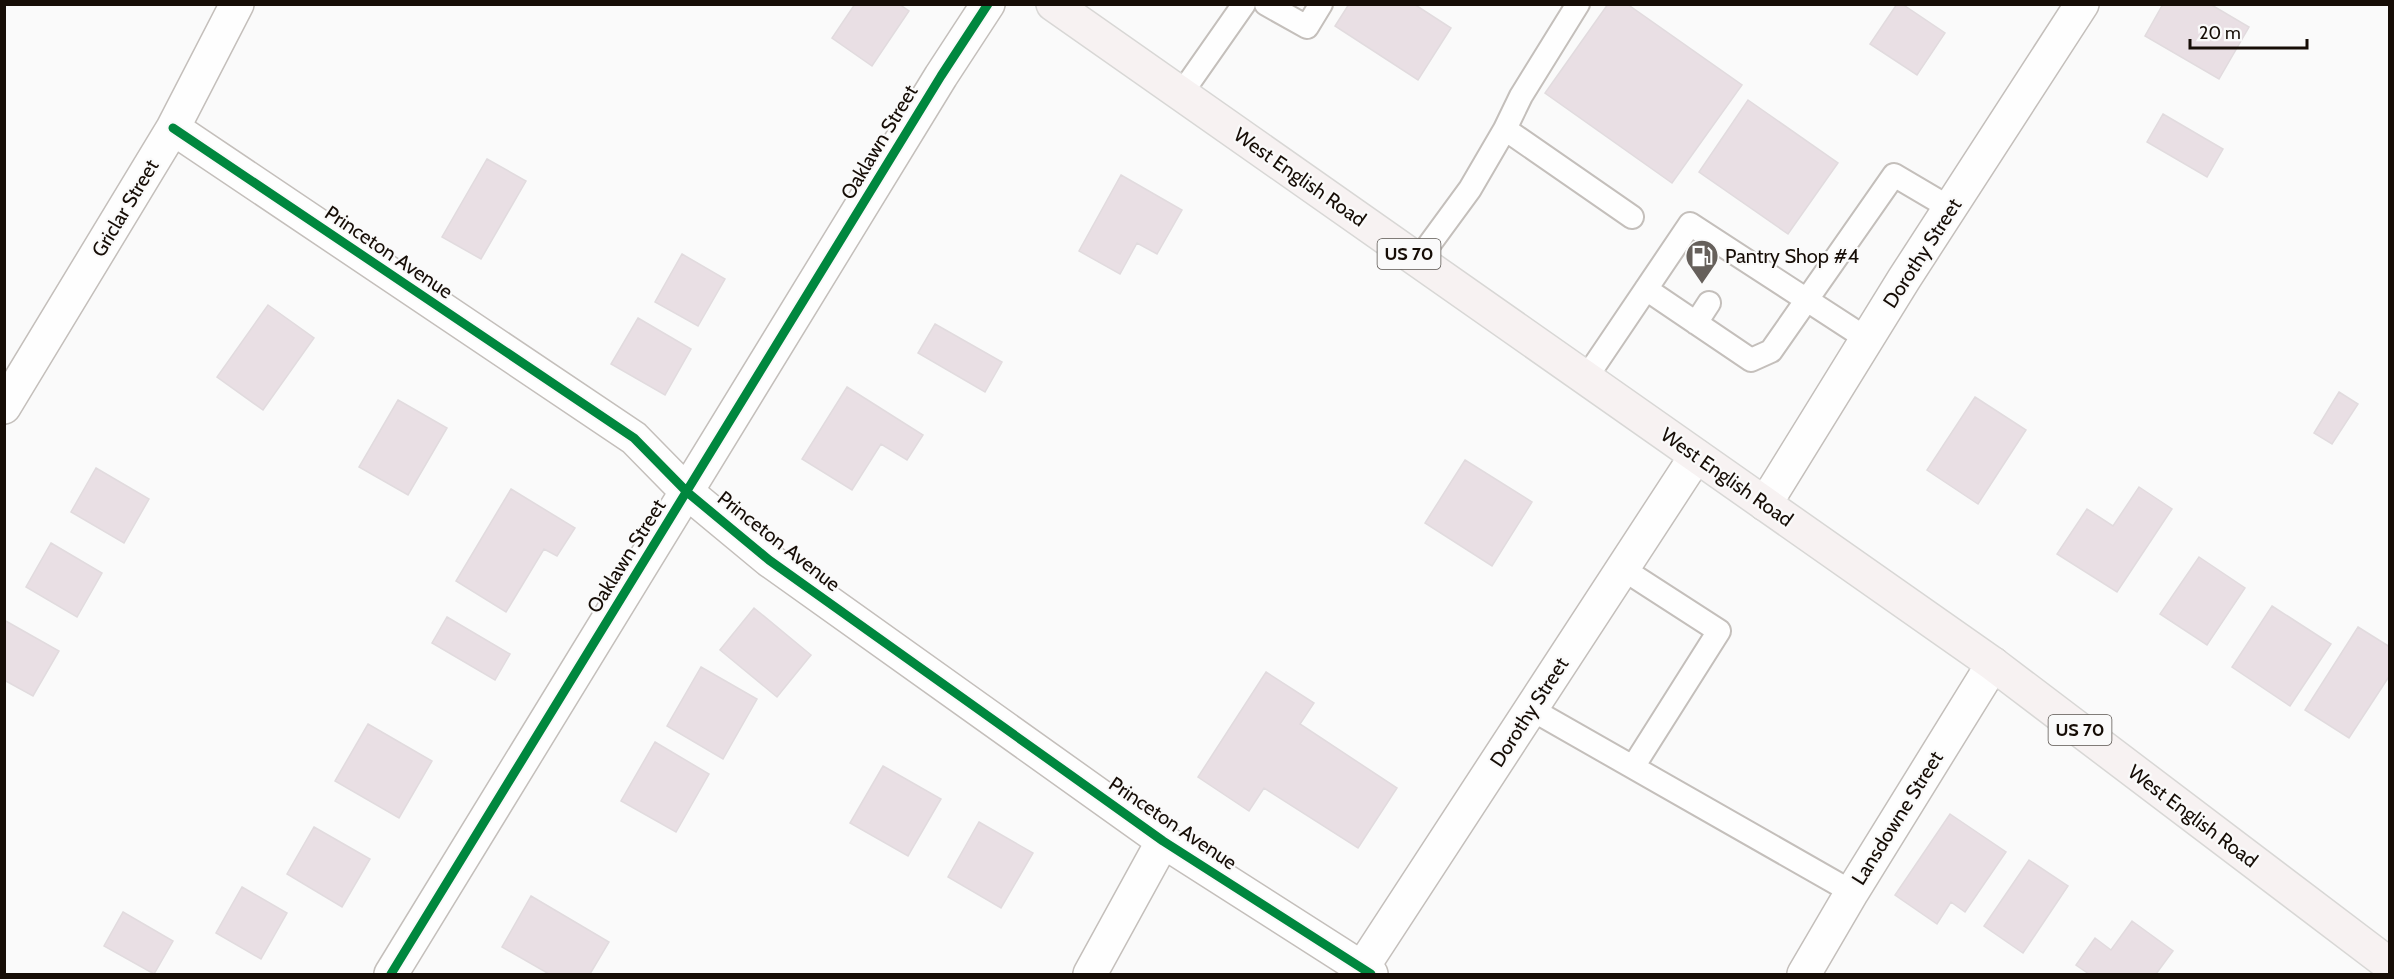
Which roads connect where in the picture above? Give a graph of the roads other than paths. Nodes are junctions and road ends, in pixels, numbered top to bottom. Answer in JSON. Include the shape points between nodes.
{"nodes":[{"id":1,"x":237,"y":4,"type":"edge"},
{"id":2,"x":988,"y":4,"type":"edge"},
{"id":3,"x":1053,"y":4,"type":"edge"},
{"id":4,"x":1244,"y":4,"type":"edge"},
{"id":5,"x":1266,"y":4,"type":"edge"},
{"id":6,"x":1321,"y":4,"type":"edge"},
{"id":7,"x":1578,"y":4,"type":"edge"},
{"id":8,"x":2082,"y":4,"type":"edge"},
{"id":9,"x":1181,"y":94,"type":"junction"},
{"id":10,"x":173,"y":128,"type":"junction"},
{"id":11,"x":1506,"y":129,"type":"junction"},
{"id":12,"x":1950,"y":208,"type":"junction"},
{"id":13,"x":1632,"y":217,"type":"dead end"},
{"id":14,"x":1418,"y":260,"type":"junction"},
{"id":15,"x":1646,"y":289,"type":"junction"},
{"id":16,"x":1808,"y":300,"type":"junction"},
{"id":17,"x":1709,"y":303,"type":"dead end"},
{"id":18,"x":1696,"y":323,"type":"junction"},
{"id":19,"x":1867,"y":339,"type":"junction"},
{"id":20,"x":1586,"y":378,"type":"junction"},
{"id":21,"x":4,"y":407,"type":"edge"},
{"id":22,"x":1696,"y":456,"type":"junction"},
{"id":23,"x":687,"y":492,"type":"junction"},
{"id":24,"x":1765,"y":504,"type":"junction"},
{"id":25,"x":1623,"y":569,"type":"junction"},
{"id":26,"x":1993,"y":664,"type":"junction"},
{"id":27,"x":1531,"y":709,"type":"junction"},
{"id":28,"x":1633,"y":767,"type":"junction"},
{"id":29,"x":1163,"y":841,"type":"junction"},
{"id":30,"x":1852,"y":892,"type":"junction"},
{"id":31,"x":2390,"y":965,"type":"edge"},
{"id":32,"x":1367,"y":971,"type":"edge"},
{"id":33,"x":391,"y":975,"type":"edge"},
{"id":34,"x":1090,"y":975,"type":"edge"},
{"id":35,"x":1804,"y":975,"type":"edge"}],
"edges":[{"from":1,"to":10,"type":"street","name":"Griclar Street"},
{"from":2,"to":23,"type":"street","name":"Oaklawn Street"},
{"from":3,"to":9,"type":"main road","name":"West English Road","number":"US 70"},
{"from":4,"to":9,"type":"lane"},
{"from":5,"to":6,"type":"lane","via":[[1307,27]]},
{"from":7,"to":11,"type":"lane","via":[[1521,96]]},
{"from":8,"to":12,"type":"street","name":"Dorothy Street"},
{"from":9,"to":14,"type":"main road","name":"West English Road","number":"US 70"},
{"from":10,"to":21,"type":"street","name":"Griclar Street"},
{"from":10,"to":23,"type":"street","name":"Princeton Avenue","via":[[634,438]]},
{"from":11,"to":13,"type":"lane"},
{"from":11,"to":14,"type":"lane","via":[[1470,189]]},
{"from":12,"to":16,"type":"lane","via":[[1894,174]]},
{"from":12,"to":19,"type":"street","name":"Dorothy Street"},
{"from":14,"to":20,"type":"main road","name":"West English Road","number":"US 70"},
{"from":15,"to":16,"type":"lane","via":[[1690,224],[1736,265]]},
{"from":15,"to":18,"type":"lane"},
{"from":15,"to":20,"type":"lane"},
{"from":16,"to":18,"type":"lane","via":[[1771,351],[1751,360]]},
{"from":16,"to":19,"type":"lane"},
{"from":17,"to":18,"type":"lane"},
{"from":19,"to":24,"type":"street","name":"Dorothy Street"},
{"from":20,"to":22,"type":"main road","name":"West English Road","number":"US 70"},
{"from":22,"to":24,"type":"main road","name":"West English Road","number":"US 70"},
{"from":22,"to":25,"type":"street","name":"Dorothy Street"},
{"from":23,"to":29,"type":"street","name":"Princeton Avenue","via":[[769,560]]},
{"from":23,"to":33,"type":"street","name":"Oaklawn Street"},
{"from":24,"to":26,"type":"main road","name":"West English Road","number":"US 70"},
{"from":25,"to":27,"type":"street","name":"Dorothy Street"},
{"from":25,"to":28,"type":"lane","via":[[1719,631]]},
{"from":26,"to":30,"type":"street","name":"Lansdowne Street"},
{"from":26,"to":31,"type":"main road","name":"West English Road","number":"US 70"},
{"from":27,"to":28,"type":"lane"},
{"from":27,"to":32,"type":"street","name":"Dorothy Street"},
{"from":28,"to":30,"type":"lane"},
{"from":29,"to":32,"type":"street","name":"Princeton Avenue"},
{"from":29,"to":34,"type":"street"},
{"from":30,"to":35,"type":"street","name":"Lansdowne Street"}]}
